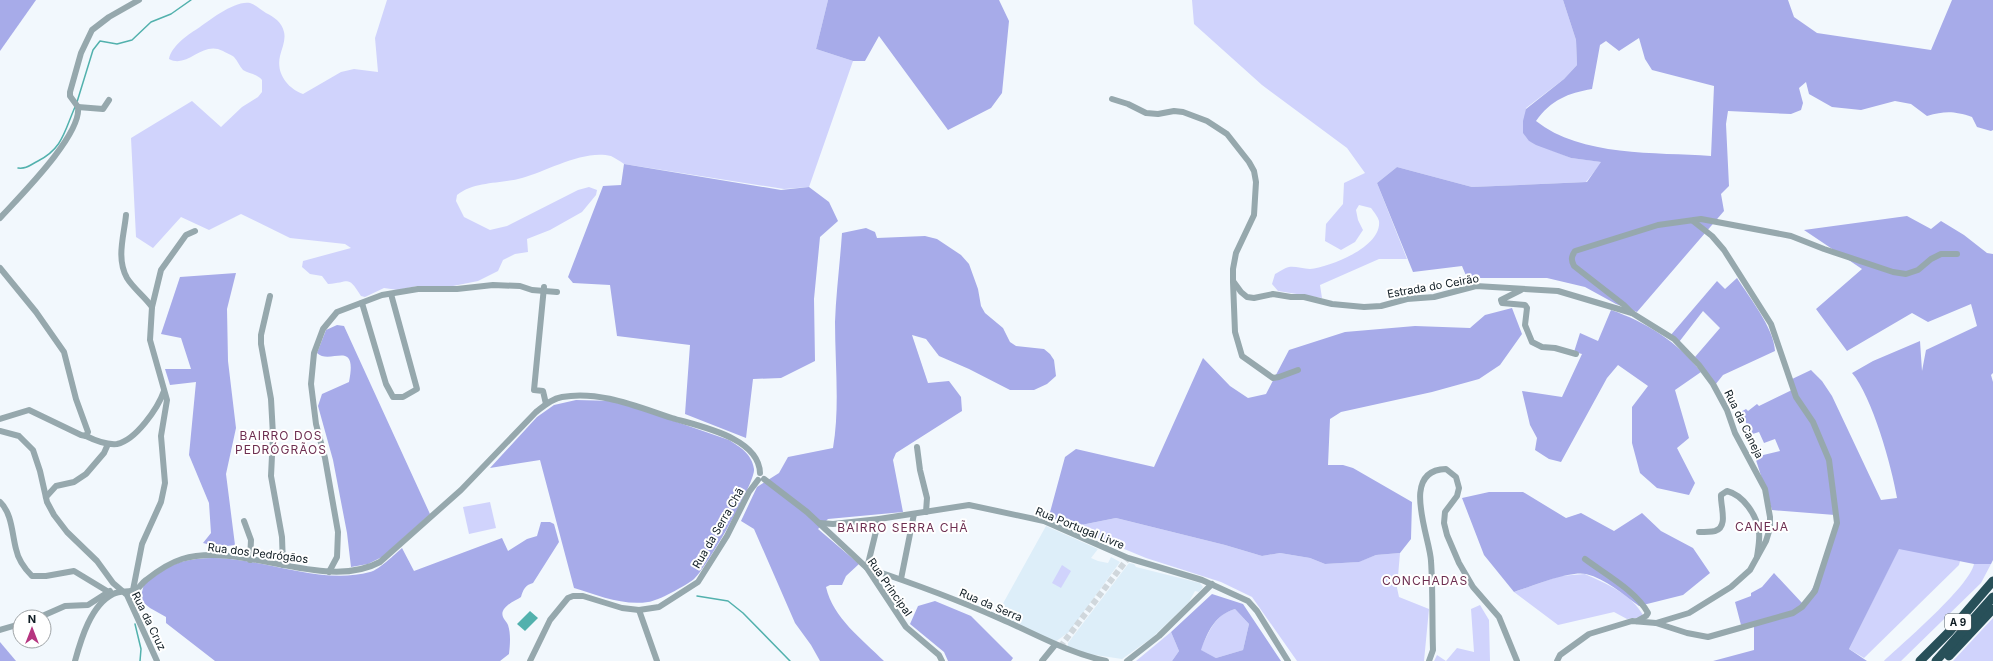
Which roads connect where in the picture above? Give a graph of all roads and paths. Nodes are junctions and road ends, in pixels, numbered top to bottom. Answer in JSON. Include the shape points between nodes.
{"nodes":[{"id":1,"x":139,"y":0,"type":"edge"},
{"id":2,"x":1112,"y":99,"type":"dead end"},
{"id":3,"x":109,"y":100,"type":"dead end"},
{"id":4,"x":78,"y":107,"type":"junction"},
{"id":5,"x":126,"y":215,"type":"dead end"},
{"id":6,"x":0,"y":218,"type":"edge"},
{"id":7,"x":1693,"y":221,"type":"junction"},
{"id":8,"x":195,"y":231,"type":"dead end"},
{"id":9,"x":1957,"y":254,"type":"dead end"},
{"id":10,"x":0,"y":268,"type":"edge"},
{"id":11,"x":1233,"y":282,"type":"junction"},
{"id":12,"x":544,"y":289,"type":"junction"},
{"id":13,"x":1522,"y":289,"type":"junction"},
{"id":14,"x":557,"y":292,"type":"dead end"},
{"id":15,"x":391,"y":294,"type":"junction"},
{"id":16,"x":270,"y":296,"type":"dead end"},
{"id":17,"x":362,"y":303,"type":"junction"},
{"id":18,"x":152,"y":306,"type":"junction"},
{"id":19,"x":1632,"y":313,"type":"junction"},
{"id":20,"x":1576,"y":354,"type":"dead end"},
{"id":21,"x":1298,"y":370,"type":"dead end"},
{"id":22,"x":164,"y":391,"type":"junction"},
{"id":23,"x":546,"y":404,"type":"junction"},
{"id":24,"x":0,"y":418,"type":"edge"},
{"id":25,"x":0,"y":431,"type":"edge"},
{"id":26,"x":86,"y":436,"type":"junction"},
{"id":27,"x":108,"y":444,"type":"junction"},
{"id":28,"x":917,"y":447,"type":"dead end"},
{"id":29,"x":761,"y":480,"type":"junction"},
{"id":30,"x":46,"y":497,"type":"junction"},
{"id":31,"x":0,"y":502,"type":"edge"},
{"id":32,"x":926,"y":512,"type":"junction"},
{"id":33,"x":914,"y":514,"type":"junction"},
{"id":34,"x":879,"y":519,"type":"junction"},
{"id":35,"x":244,"y":521,"type":"dead end"},
{"id":36,"x":820,"y":523,"type":"junction"},
{"id":37,"x":1699,"y":532,"type":"dead end"},
{"id":38,"x":1585,"y":559,"type":"dead end"},
{"id":39,"x":250,"y":560,"type":"junction"},
{"id":40,"x":1757,"y":561,"type":"junction"},
{"id":41,"x":283,"y":564,"type":"junction"},
{"id":42,"x":867,"y":568,"type":"junction"},
{"id":43,"x":329,"y":572,"type":"junction"},
{"id":44,"x":901,"y":579,"type":"junction"},
{"id":45,"x":1993,"y":580,"type":"edge"},
{"id":46,"x":1212,"y":584,"type":"junction"},
{"id":47,"x":121,"y":590,"type":"junction"},
{"id":48,"x":133,"y":590,"type":"junction"},
{"id":49,"x":107,"y":591,"type":"junction"},
{"id":50,"x":1993,"y":597,"type":"edge"},
{"id":51,"x":1993,"y":609,"type":"edge"},
{"id":52,"x":639,"y":610,"type":"junction"},
{"id":53,"x":52,"y":612,"type":"edge"},
{"id":54,"x":1636,"y":622,"type":"junction"},
{"id":55,"x":1656,"y":623,"type":"junction"},
{"id":56,"x":12,"y":626,"type":"edge"},
{"id":57,"x":0,"y":630,"type":"edge"},
{"id":58,"x":1058,"y":646,"type":"junction"},
{"id":59,"x":75,"y":661,"type":"edge"},
{"id":60,"x":157,"y":661,"type":"edge"},
{"id":61,"x":530,"y":661,"type":"edge"},
{"id":62,"x":657,"y":661,"type":"edge"},
{"id":63,"x":942,"y":661,"type":"edge"},
{"id":64,"x":1043,"y":661,"type":"edge"},
{"id":65,"x":1106,"y":661,"type":"edge"},
{"id":66,"x":1127,"y":661,"type":"edge"},
{"id":67,"x":1288,"y":661,"type":"edge"},
{"id":68,"x":1429,"y":661,"type":"edge"},
{"id":69,"x":1517,"y":661,"type":"edge"},
{"id":70,"x":1557,"y":661,"type":"edge"},
{"id":71,"x":1920,"y":661,"type":"edge"},
{"id":72,"x":1936,"y":661,"type":"edge"},
{"id":73,"x":1944,"y":661,"type":"edge"}],
"edges":[{"from":1,"to":4,"type":"street","via":[[92,30],[81,53],[70,92]]},
{"from":2,"to":11,"type":"street","via":[[1146,113],[1183,112],[1207,121],[1227,134],[1249,162],[1256,182],[1254,215],[1236,253]]},
{"from":3,"to":4,"type":"street","via":[[103,109]]},
{"from":4,"to":6,"type":"street","via":[[78,114],[60,150]]},
{"from":5,"to":18,"type":"street","via":[[121,250],[124,271]]},
{"from":7,"to":9,"type":"street","via":[[1701,220],[1791,236],[1893,272],[1906,274],[1918,270],[1942,254]]},
{"from":7,"to":19,"type":"street","via":[[1658,225],[1575,251],[1572,256],[1574,266]]},
{"from":7,"to":55,"type":"street","via":[[1712,236],[1724,250],[1771,324],[1796,396],[1813,422],[1830,460],[1837,522],[1815,591],[1802,608],[1793,613],[1708,637]]},
{"from":8,"to":18,"type":"street","via":[[186,235],[164,265]]},
{"from":10,"to":26,"type":"street","via":[[64,352],[76,399],[88,432]]},
{"from":11,"to":13,"type":"street","name":"Estrada do Ceirão","via":[[1247,297],[1273,294],[1364,307],[1434,297],[1476,286]]},
{"from":11,"to":21,"type":"street","via":[[1235,332],[1242,356],[1273,378]]},
{"from":12,"to":14,"type":"street"},
{"from":12,"to":15,"type":"street","via":[[493,285],[457,289],[418,289]]},
{"from":12,"to":23,"type":"street","via":[[534,390],[543,391]]},
{"from":13,"to":19,"type":"street","via":[[1558,291]]},
{"from":13,"to":20,"type":"street","via":[[1501,300],[1502,303],[1525,305],[1525,326],[1532,342],[1542,347]]},
{"from":15,"to":17,"type":"street"},
{"from":15,"to":17,"type":"street","via":[[417,389],[403,397],[393,398],[386,384]]},
{"from":16,"to":41,"type":"street","via":[[261,344],[271,399],[271,476],[282,537]]},
{"from":17,"to":43,"type":"street","via":[[336,312],[323,328],[314,353],[311,384],[316,424],[325,458],[338,532],[337,557]]},
{"from":18,"to":22,"type":"street","via":[[150,340]]},
{"from":19,"to":40,"type":"street","name":"Rua da Caneja","via":[[1674,339],[1699,365],[1727,410],[1734,433],[1764,489],[1769,511],[1770,528]]},
{"from":22,"to":27,"type":"street","via":[[154,412],[133,434],[119,443]]},
{"from":22,"to":48,"type":"street","via":[[167,401],[161,436],[165,490],[142,544]]},
{"from":23,"to":29,"type":"street","via":[[565,396],[612,398],[698,424],[744,446],[756,458],[760,473],[765,475]]},
{"from":23,"to":43,"type":"street","name":"Rua dos Pedrógãos","via":[[461,490],[380,562],[363,569]]},
{"from":24,"to":26,"type":"street","via":[[29,410]]},
{"from":25,"to":30,"type":"street","name":"Rua da Cruz","via":[[16,435],[29,444],[37,460]]},
{"from":26,"to":27,"type":"street"},
{"from":27,"to":30,"type":"street","via":[[104,453],[86,474],[72,483],[56,486]]},
{"from":28,"to":32,"type":"street","via":[[927,498]]},
{"from":29,"to":36,"type":"street","name":"Rua Principal","via":[[779,489]]},
{"from":29,"to":52,"type":"street","name":"Rua da Serra Chã","via":[[749,492],[698,582],[659,607]]},
{"from":30,"to":47,"type":"street","name":"Rua da Cruz","via":[[59,523],[93,556]]},
{"from":31,"to":49,"type":"street","via":[[5,507],[11,523],[17,553],[32,576],[77,572]]},
{"from":32,"to":33,"type":"street","name":"Rua Portugal Livre"},
{"from":32,"to":46,"type":"street","name":"Rua Portugal Livre","via":[[969,506],[1029,517],[1044,521],[1128,558]]},
{"from":33,"to":34,"type":"street","name":"Rua Portugal Livre"},
{"from":33,"to":44,"type":"street"},
{"from":34,"to":36,"type":"street","name":"Rua Portugal Livre"},
{"from":34,"to":42,"type":"street"},
{"from":35,"to":39,"type":"street","via":[[251,540]]},
{"from":36,"to":42,"type":"street","name":"Rua Principal"},
{"from":37,"to":40,"type":"street","via":[[1720,529],[1723,524],[1721,495],[1727,491],[1732,492],[1740,498],[1757,522]]},
{"from":38,"to":54,"type":"street","via":[[1633,594],[1646,609],[1646,616]]},
{"from":39,"to":41,"type":"street","name":"Rua dos Pedrógãos"},
{"from":39,"to":48,"type":"street","name":"Rua dos Pedrógãos","via":[[206,556],[182,559]]},
{"from":40,"to":55,"type":"street","name":"Rua da Caneja","via":[[1725,590],[1689,613]]},
{"from":41,"to":43,"type":"street","name":"Rua dos Pedrógãos"},
{"from":42,"to":44,"type":"street","name":"Rua da Serra"},
{"from":42,"to":63,"type":"street","name":"Rua Principal","via":[[906,627],[939,655]]},
{"from":44,"to":58,"type":"street","name":"Rua da Serra","via":[[1001,619]]},
{"from":45,"to":71,"type":"highway","number":"A 9","via":[[1949,632]]},
{"from":46,"to":66,"type":"street","via":[[1159,636]]},
{"from":46,"to":67,"type":"street","name":"Rua Portugal Livre","via":[[1250,604],[1257,611]]},
{"from":47,"to":48,"type":"street","name":"Rua dos Pedrógãos"},
{"from":47,"to":49,"type":"street","name":"Rua dos Pedrógãos"},
{"from":47,"to":59,"type":"street","via":[[112,594],[96,611],[84,634]]},
{"from":47,"to":60,"type":"street","name":"Rua da Cruz","via":[[132,604]]},
{"from":49,"to":53,"type":"street","via":[[88,605],[66,606]]},
{"from":50,"to":72,"type":"highway","number":"A 9"},
{"from":51,"to":73,"type":"highway"},
{"from":52,"to":61,"type":"street","name":"Rua da Serra Chã","via":[[622,608],[583,596],[568,598],[550,620]]},
{"from":52,"to":62,"type":"street"},
{"from":54,"to":55,"type":"street","name":"Rua da Caneja"},
{"from":54,"to":70,"type":"street","name":"Rua da Caneja","via":[[1589,634],[1560,655]]},
{"from":56,"to":57,"type":"street"},
{"from":58,"to":64,"type":"street"},
{"from":58,"to":65,"type":"street","name":"Rua da Serra"},
{"from":68,"to":69,"type":"street","via":[[1433,650],[1431,558],[1420,500],[1423,483],[1438,469],[1451,472],[1456,477],[1459,488],[1457,496],[1445,512],[1444,523],[1459,564],[1473,588],[1499,617]]}]}
